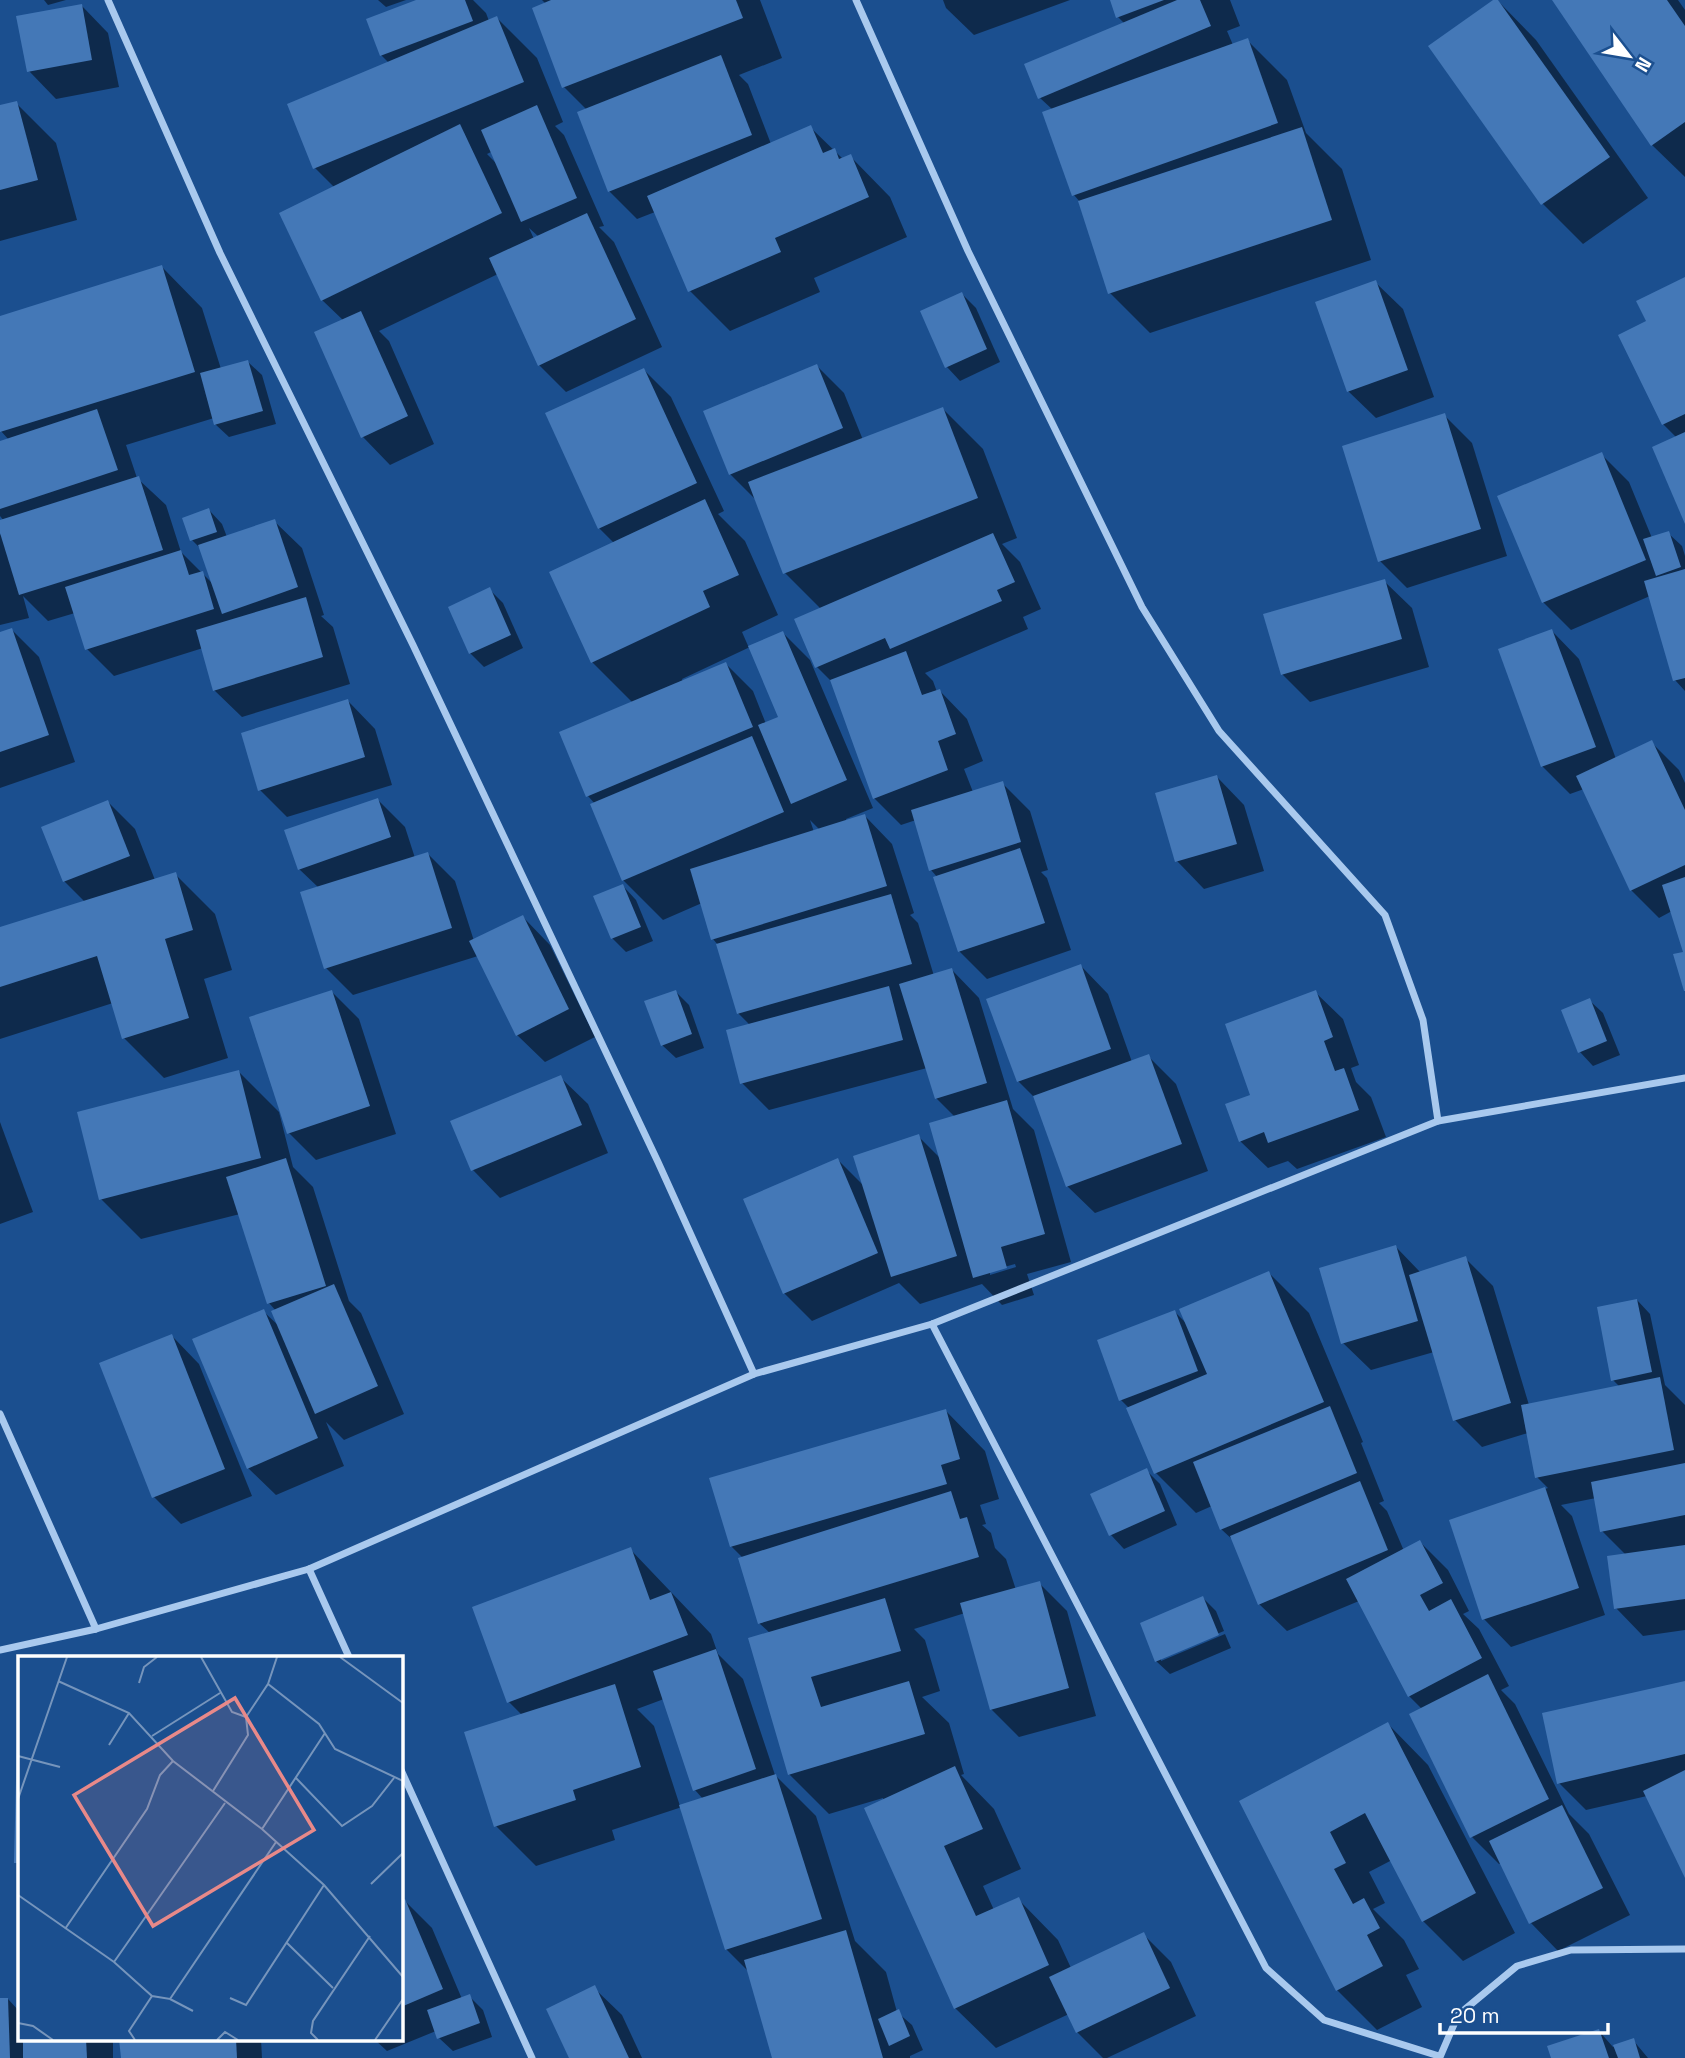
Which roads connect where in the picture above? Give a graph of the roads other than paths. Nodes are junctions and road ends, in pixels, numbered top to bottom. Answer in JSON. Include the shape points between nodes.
{"nodes":[{"id":1,"x":108,"y":0,"type":"edge"},
{"id":2,"x":856,"y":0,"type":"edge"},
{"id":3,"x":1685,"y":1078,"type":"edge"},
{"id":4,"x":1438,"y":1121,"type":"junction"},
{"id":5,"x":932,"y":1324,"type":"junction"},
{"id":6,"x":754,"y":1374,"type":"junction"},
{"id":7,"x":0,"y":1414,"type":"edge"},
{"id":8,"x":309,"y":1569,"type":"junction"},
{"id":9,"x":96,"y":1629,"type":"junction"},
{"id":10,"x":0,"y":1650,"type":"edge"},
{"id":11,"x":349,"y":1656,"type":"edge"},
{"id":12,"x":402,"y":1772,"type":"edge"},
{"id":13,"x":1685,"y":1949,"type":"edge"},
{"id":14,"x":1440,"y":2057,"type":"edge"},
{"id":15,"x":533,"y":2058,"type":"edge"}],
"edges":[{"from":1,"to":6,"type":"street","via":[[220,253],[413,645]]},
{"from":2,"to":4,"type":"street","via":[[968,251],[1142,607],[1219,731],[1385,915],[1423,1020]]},
{"from":3,"to":4,"type":"street"},
{"from":4,"to":5,"type":"street"},
{"from":5,"to":6,"type":"street"},
{"from":5,"to":14,"type":"street","via":[[1266,1968],[1324,2020]]},
{"from":6,"to":8,"type":"street"},
{"from":7,"to":9,"type":"street"},
{"from":8,"to":9,"type":"street"},
{"from":8,"to":11,"type":"street"},
{"from":9,"to":10,"type":"street"},
{"from":12,"to":15,"type":"street"},
{"from":13,"to":14,"type":"street","via":[[1572,1950],[1517,1966],[1458,2015]]}]}
